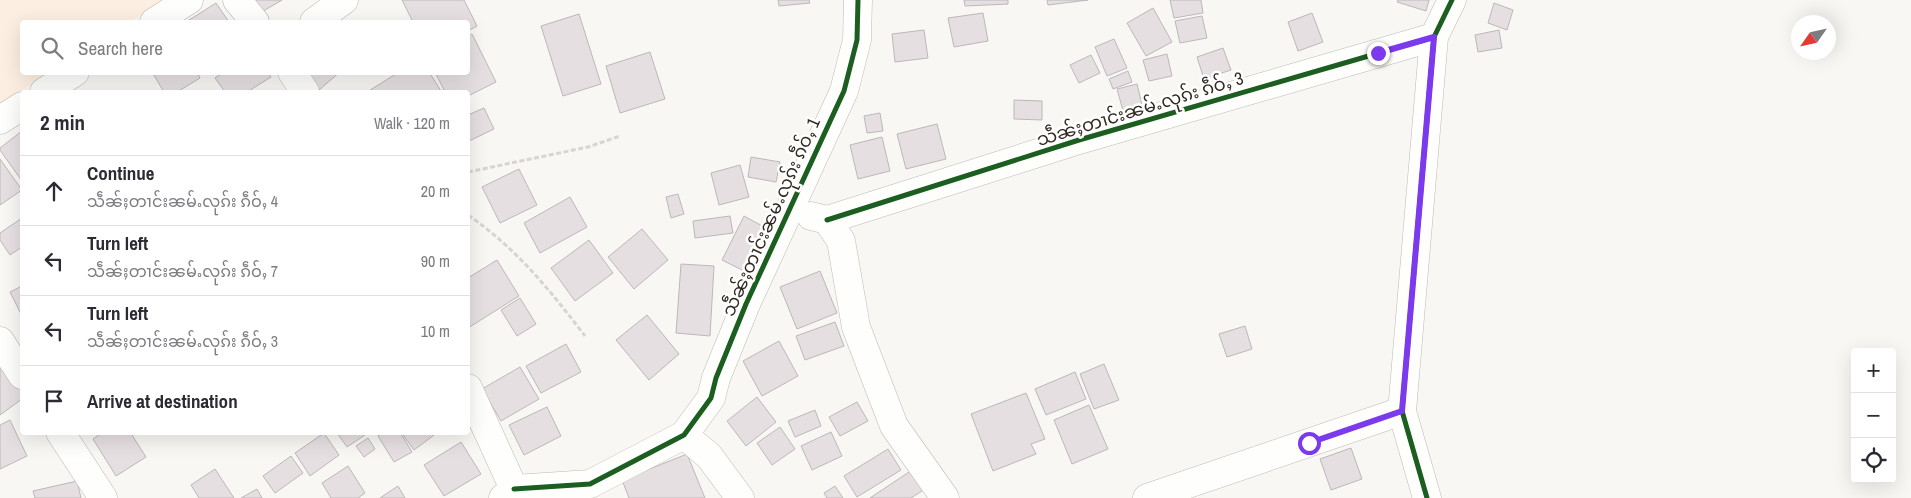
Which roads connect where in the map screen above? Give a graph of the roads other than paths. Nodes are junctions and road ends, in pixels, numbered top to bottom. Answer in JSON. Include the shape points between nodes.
{"nodes":[{"id":1,"x":189,"y":0,"type":"edge"},
{"id":2,"x":237,"y":0,"type":"edge"},
{"id":3,"x":344,"y":0,"type":"edge"},
{"id":4,"x":858,"y":0,"type":"edge"},
{"id":5,"x":1452,"y":0,"type":"edge"},
{"id":6,"x":157,"y":20,"type":"edge"},
{"id":7,"x":253,"y":20,"type":"edge"},
{"id":8,"x":317,"y":20,"type":"edge"},
{"id":9,"x":1434,"y":37,"type":"junction"},
{"id":10,"x":70,"y":75,"type":"edge"},
{"id":11,"x":294,"y":75,"type":"edge"},
{"id":12,"x":47,"y":90,"type":"edge"},
{"id":13,"x":304,"y":90,"type":"edge"},
{"id":14,"x":20,"y":107,"type":"edge"},
{"id":15,"x":0,"y":120,"type":"edge"},
{"id":16,"x":791,"y":210,"type":"junction"},
{"id":17,"x":827,"y":220,"type":"junction"},
{"id":18,"x":0,"y":341,"type":"edge"},
{"id":19,"x":20,"y":372,"type":"edge"},
{"id":20,"x":470,"y":393,"type":"edge"},
{"id":21,"x":1402,"y":411,"type":"junction"},
{"id":22,"x":62,"y":435,"type":"edge"},
{"id":23,"x":684,"y":435,"type":"junction"},
{"id":24,"x":1203,"y":490,"type":"edge"},
{"id":25,"x":509,"y":494,"type":"edge"},
{"id":26,"x":103,"y":498,"type":"edge"},
{"id":27,"x":740,"y":498,"type":"edge"},
{"id":28,"x":945,"y":498,"type":"edge"},
{"id":29,"x":1148,"y":498,"type":"edge"},
{"id":30,"x":1427,"y":498,"type":"edge"}],
"edges":[{"from":1,"to":6,"type":"street"},
{"from":2,"to":7,"type":"street"},
{"from":3,"to":8,"type":"street"},
{"from":4,"to":16,"type":"street","name":"သဵၼ်ႈတၢင်းၼမ်ႉလုၵ်း ၵဵဝ်ႇ 1","via":[[858,40],[844,91]]},
{"from":5,"to":9,"type":"street"},
{"from":9,"to":17,"type":"street","name":"သဵၼ်ႈတၢင်းၼမ်ႉလုၵ်း ၵဵဝ်ႇ 3","via":[[1079,140]]},
{"from":9,"to":21,"type":"street"},
{"from":10,"to":12,"type":"street"},
{"from":11,"to":13,"type":"street"},
{"from":14,"to":15,"type":"street"},
{"from":16,"to":17,"type":"street"},
{"from":16,"to":23,"type":"street","name":"သဵၼ်ႈတၢင်းၼမ်ႉလုၵ်း ၵဵဝ်ႇ 1","via":[[746,304],[711,398]]},
{"from":17,"to":28,"type":"street","via":[[841,241],[856,327],[894,426]]},
{"from":18,"to":19,"type":"street"},
{"from":20,"to":25,"type":"street"},
{"from":21,"to":24,"type":"street"},
{"from":21,"to":30,"type":"street"},
{"from":22,"to":26,"type":"street"},
{"from":23,"to":25,"type":"street","name":"သဵၼ်ႈတၢင်းၼမ်ႉလုၵ်း ၵဵဝ်ႇ 1","via":[[590,484]]},
{"from":23,"to":27,"type":"street","via":[[709,456]]},
{"from":24,"to":29,"type":"street"}]}
